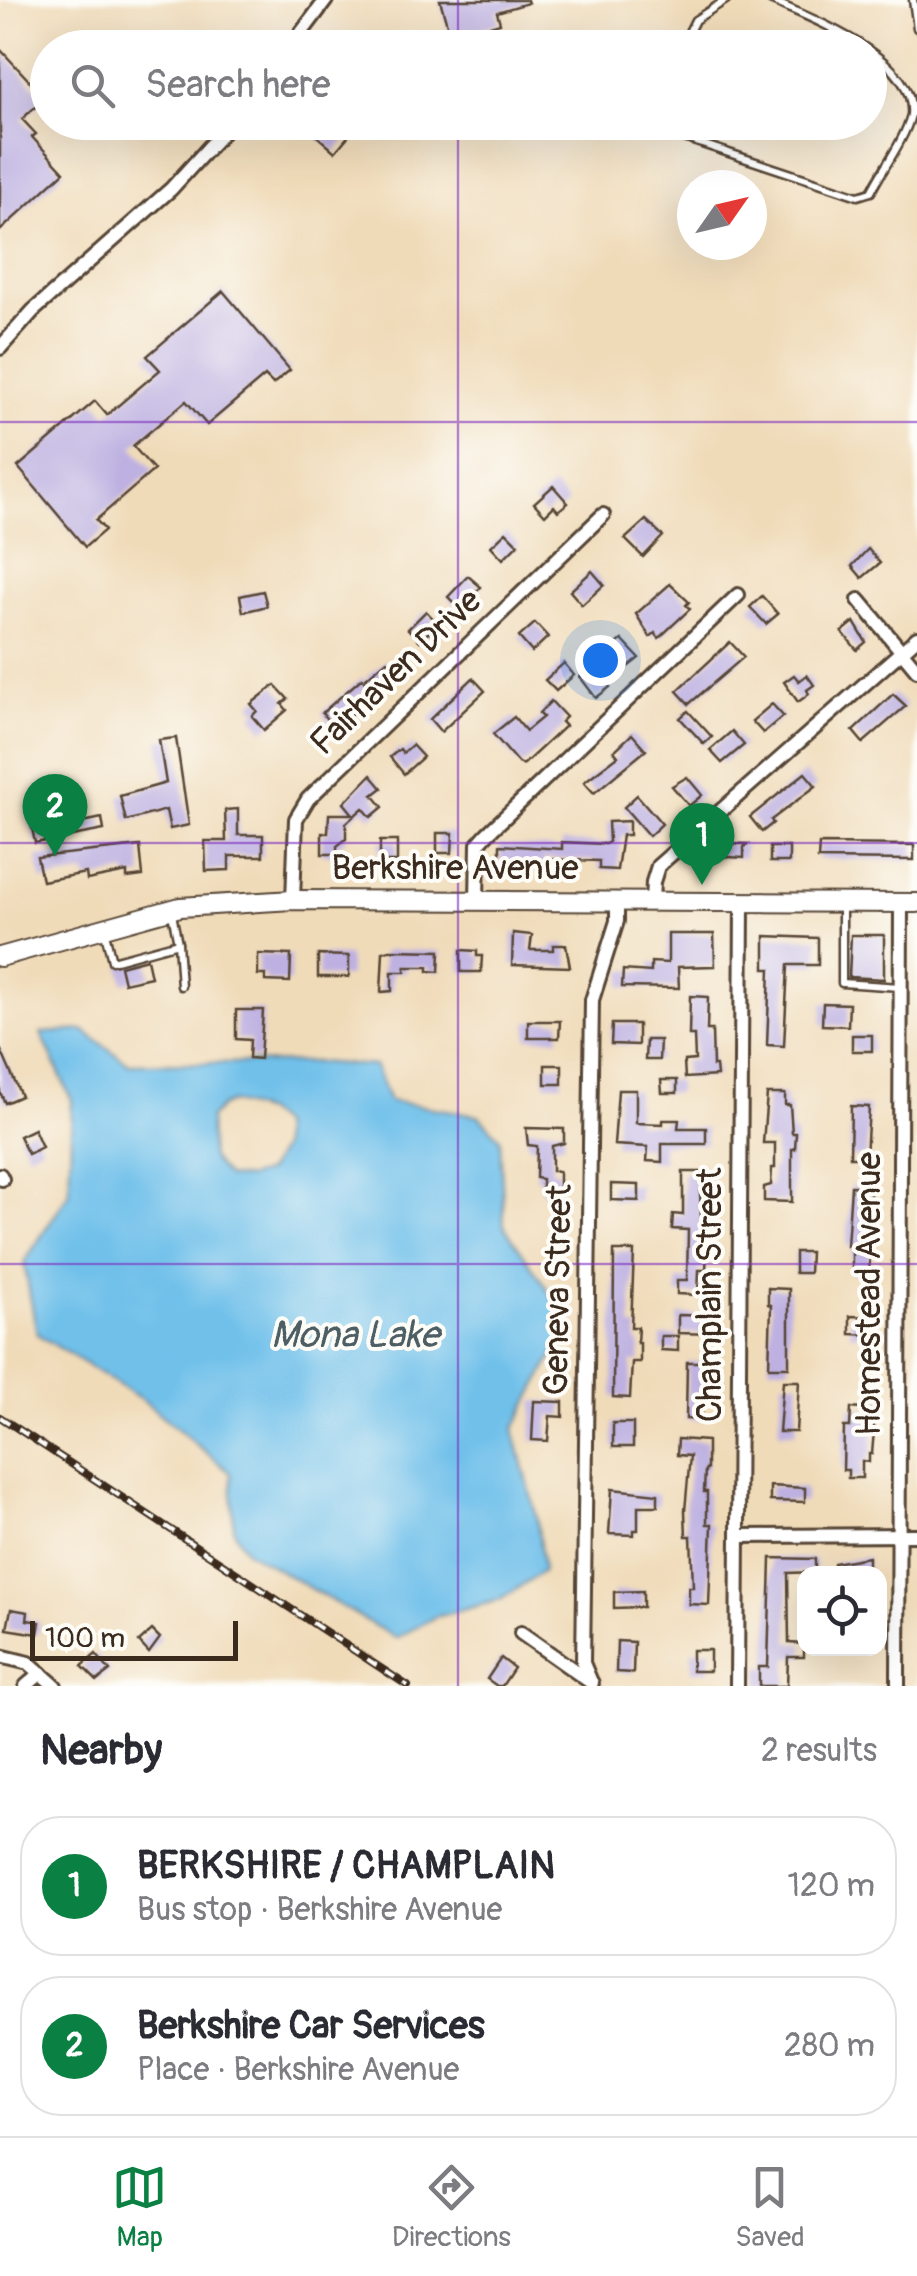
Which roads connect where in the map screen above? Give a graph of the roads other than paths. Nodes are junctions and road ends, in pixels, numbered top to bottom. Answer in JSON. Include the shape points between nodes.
{"nodes":[{"id":1,"x":326,"y":0,"type":"edge"},
{"id":2,"x":726,"y":0,"type":"edge"},
{"id":3,"x":770,"y":0,"type":"edge"},
{"id":4,"x":913,"y":0,"type":"edge"},
{"id":5,"x":917,"y":28,"type":"edge"},
{"id":6,"x":304,"y":30,"type":"edge"},
{"id":7,"x":690,"y":30,"type":"edge"},
{"id":8,"x":834,"y":30,"type":"edge"},
{"id":9,"x":887,"y":59,"type":"edge"},
{"id":10,"x":215,"y":140,"type":"edge"},
{"id":11,"x":698,"y":140,"type":"edge"},
{"id":12,"x":0,"y":348,"type":"edge"},
{"id":13,"x":602,"y":515,"type":"dead end"},
{"id":14,"x":738,"y":595,"type":"dead end"},
{"id":15,"x":859,"y":600,"type":"dead end"},
{"id":16,"x":917,"y":638,"type":"edge"},
{"id":17,"x":902,"y":652,"type":"junction"},
{"id":18,"x":917,"y":670,"type":"edge"},
{"id":19,"x":293,"y":900,"type":"junction"},
{"id":20,"x":616,"y":901,"type":"junction"},
{"id":21,"x":652,"y":901,"type":"junction"},
{"id":22,"x":477,"y":902,"type":"junction"},
{"id":23,"x":842,"y":903,"type":"junction"},
{"id":24,"x":909,"y":903,"type":"edge"},
{"id":25,"x":742,"y":904,"type":"junction"},
{"id":26,"x":171,"y":909,"type":"junction"},
{"id":27,"x":103,"y":926,"type":"junction"},
{"id":28,"x":178,"y":943,"type":"junction"},
{"id":29,"x":0,"y":957,"type":"edge"},
{"id":30,"x":181,"y":986,"type":"dead end"},
{"id":31,"x":900,"y":987,"type":"junction"},
{"id":32,"x":917,"y":1534,"type":"edge"},
{"id":33,"x":899,"y":1535,"type":"junction"},
{"id":34,"x":739,"y":1536,"type":"junction"},
{"id":35,"x":521,"y":1632,"type":"dead end"},
{"id":36,"x":0,"y":1656,"type":"edge"},
{"id":37,"x":42,"y":1672,"type":"junction"},
{"id":38,"x":594,"y":1684,"type":"edge"},
{"id":39,"x":26,"y":1686,"type":"edge"},
{"id":40,"x":55,"y":1686,"type":"edge"},
{"id":41,"x":737,"y":1686,"type":"edge"},
{"id":42,"x":898,"y":1686,"type":"edge"}],
"edges":[{"from":1,"to":6,"type":"street"},
{"from":2,"to":7,"type":"lane"},
{"from":3,"to":8,"type":"lane"},
{"from":4,"to":5,"type":"lane"},
{"from":9,"to":11,"type":"lane","via":[[913,94],[912,115],[871,192],[858,196]]},
{"from":10,"to":12,"type":"street"},
{"from":13,"to":19,"type":"street","name":"Fairhaven Drive","via":[[308,798],[296,819]]},
{"from":14,"to":22,"type":"street","via":[[486,834],[478,844]]},
{"from":15,"to":17,"type":"street"},
{"from":16,"to":17,"type":"street"},
{"from":17,"to":18,"type":"street"},
{"from":17,"to":21,"type":"street","via":[[658,866]]},
{"from":19,"to":22,"type":"main road","name":"Berkshire Avenue"},
{"from":19,"to":26,"type":"main road","name":"Berkshire Avenue"},
{"from":20,"to":21,"type":"main road","name":"Berkshire Avenue"},
{"from":20,"to":22,"type":"main road","name":"Berkshire Avenue"},
{"from":20,"to":38,"type":"street","name":"Geneva Street","via":[[617,921],[592,1000],[583,1663]]},
{"from":21,"to":25,"type":"main road","name":"Berkshire Avenue"},
{"from":23,"to":24,"type":"main road","name":"Berkshire Avenue"},
{"from":23,"to":25,"type":"main road","name":"Berkshire Avenue"},
{"from":23,"to":31,"type":"lane","via":[[842,983]]},
{"from":24,"to":31,"type":"street","name":"Homestead Avenue"},
{"from":25,"to":34,"type":"street","name":"Champlain Street"},
{"from":26,"to":27,"type":"main road","name":"Berkshire Avenue"},
{"from":26,"to":28,"type":"lane"},
{"from":27,"to":28,"type":"lane","via":[[112,961]]},
{"from":27,"to":29,"type":"main road","name":"Berkshire Avenue"},
{"from":28,"to":30,"type":"lane"},
{"from":31,"to":33,"type":"street","name":"Homestead Avenue"},
{"from":32,"to":33,"type":"street"},
{"from":33,"to":34,"type":"street"},
{"from":33,"to":42,"type":"street","name":"Homestead Avenue"},
{"from":34,"to":41,"type":"street","name":"Champlain Street"},
{"from":35,"to":38,"type":"street"},
{"from":36,"to":37,"type":"street"},
{"from":37,"to":39,"type":"street"},
{"from":37,"to":40,"type":"street"}]}
